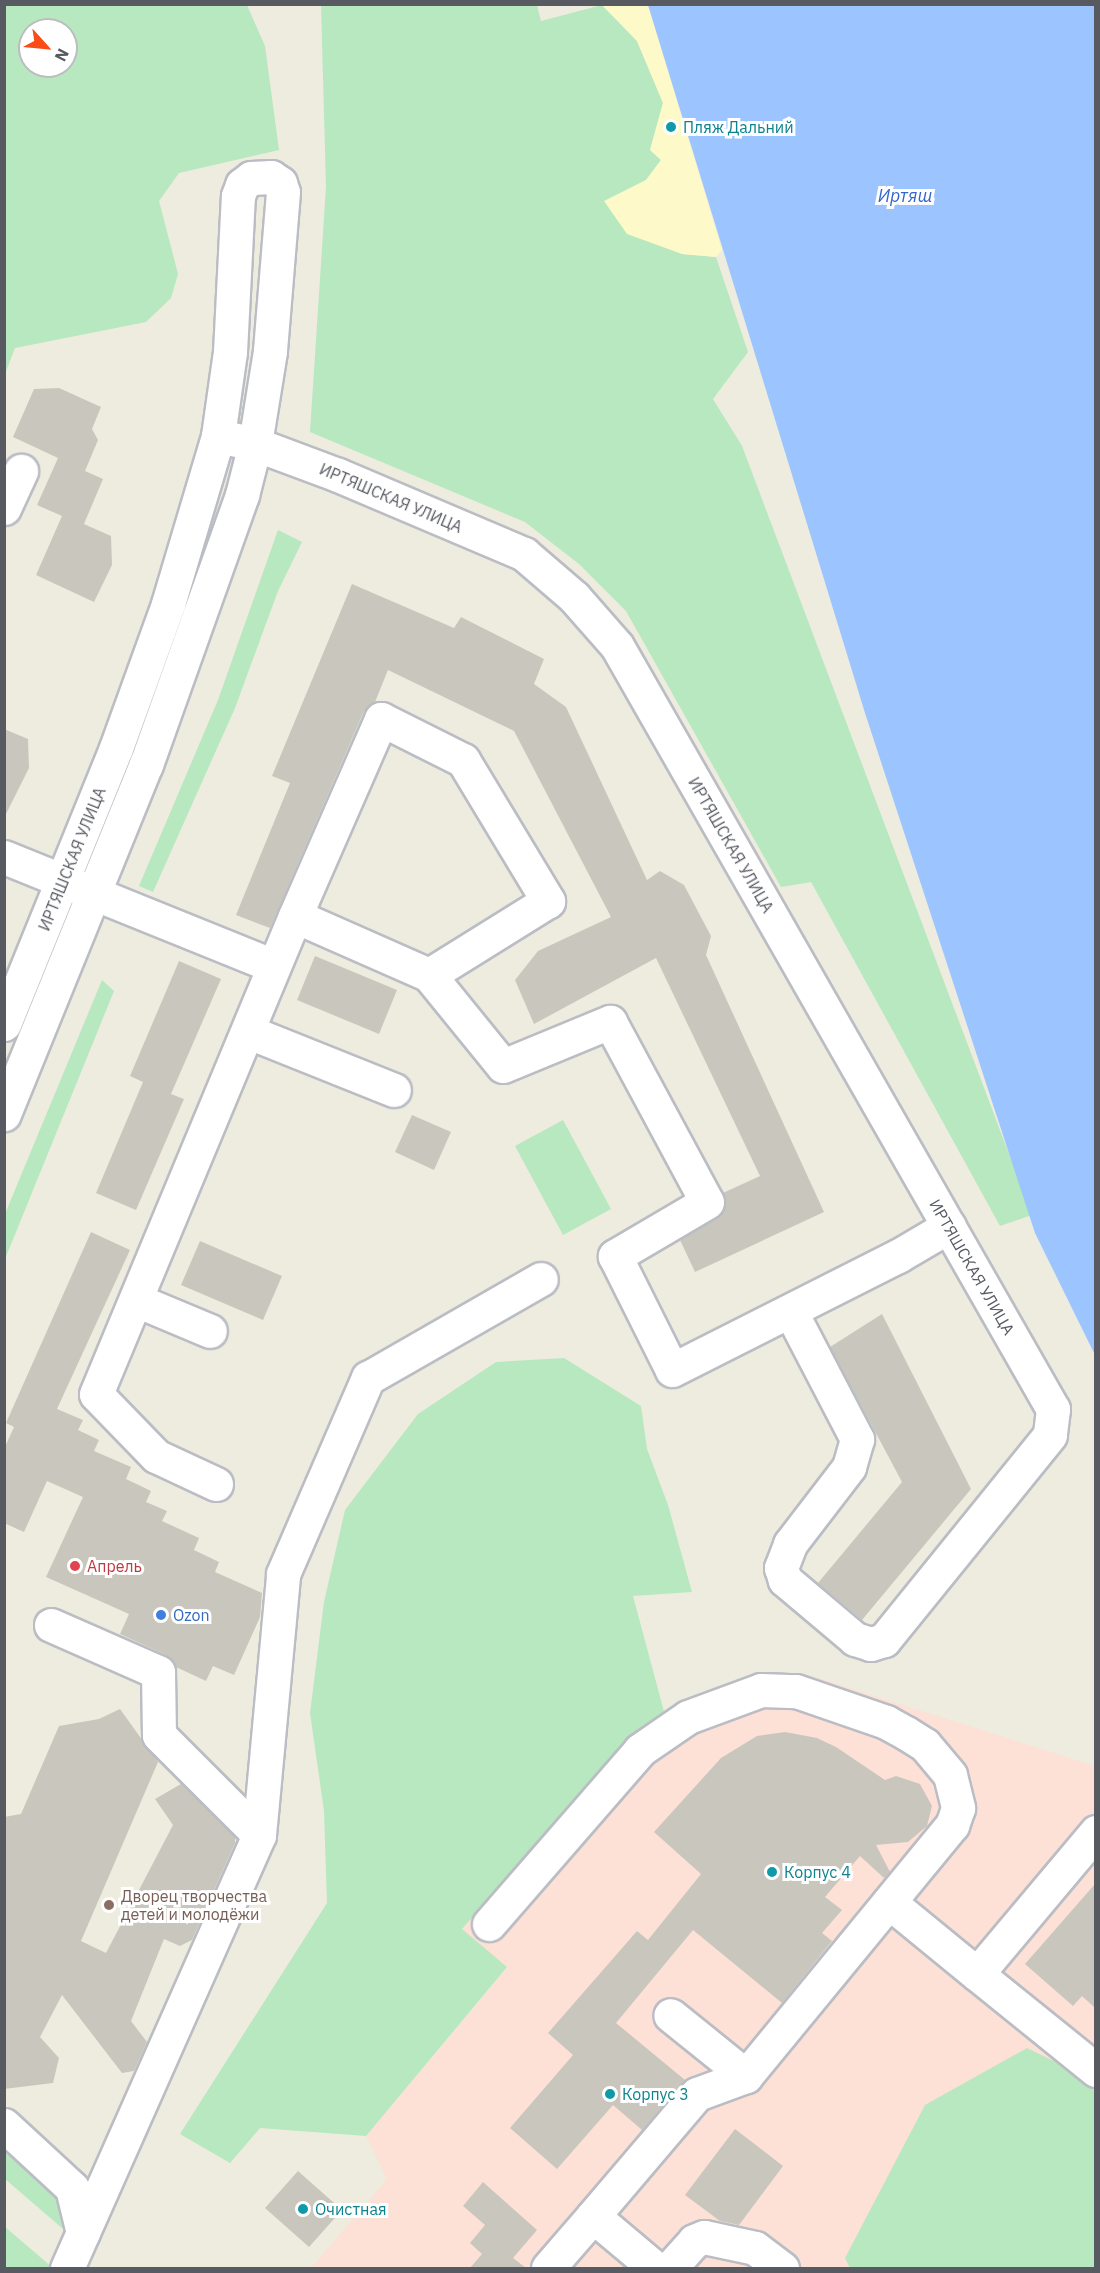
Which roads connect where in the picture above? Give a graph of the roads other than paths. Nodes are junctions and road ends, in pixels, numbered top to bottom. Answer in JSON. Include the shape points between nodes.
{"nodes":[{"id":1,"x":218,"y":436,"type":"junction"},
{"id":2,"x":255,"y":444,"type":"junction"},
{"id":3,"x":21,"y":471,"type":"dead end"},
{"id":4,"x":4,"y":508,"type":"edge"},
{"id":5,"x":4,"y":857,"type":"edge"},
{"id":6,"x":64,"y":880,"type":"junction"},
{"id":7,"x":95,"y":891,"type":"junction"},
{"id":8,"x":295,"y":916,"type":"junction"},
{"id":9,"x":274,"y":966,"type":"junction"},
{"id":10,"x":429,"y":975,"type":"junction"},
{"id":11,"x":4,"y":1024,"type":"edge"},
{"id":12,"x":249,"y":1032,"type":"junction"},
{"id":13,"x":394,"y":1090,"type":"dead end"},
{"id":14,"x":4,"y":1114,"type":"edge"},
{"id":15,"x":948,"y":1226,"type":"junction"},
{"id":16,"x":541,"y":1280,"type":"dead end"},
{"id":17,"x":136,"y":1300,"type":"junction"},
{"id":18,"x":791,"y":1312,"type":"junction"},
{"id":19,"x":210,"y":1331,"type":"dead end"},
{"id":20,"x":216,"y":1484,"type":"dead end"},
{"id":21,"x":51,"y":1625,"type":"dead end"},
{"id":22,"x":1095,"y":1832,"type":"edge"},
{"id":23,"x":258,"y":1835,"type":"junction"},
{"id":24,"x":889,"y":1902,"type":"junction"},
{"id":25,"x":489,"y":1924,"type":"dead end"},
{"id":26,"x":977,"y":1974,"type":"junction"},
{"id":27,"x":670,"y":2015,"type":"dead end"},
{"id":28,"x":1095,"y":2070,"type":"edge"},
{"id":29,"x":746,"y":2076,"type":"junction"},
{"id":30,"x":4,"y":2125,"type":"edge"},
{"id":31,"x":593,"y":2216,"type":"junction"},
{"id":32,"x":83,"y":2234,"type":"junction"},
{"id":33,"x":67,"y":2268,"type":"edge"},
{"id":34,"x":548,"y":2268,"type":"edge"},
{"id":35,"x":655,"y":2268,"type":"edge"},
{"id":36,"x":670,"y":2268,"type":"edge"},
{"id":37,"x":782,"y":2268,"type":"edge"}],
"edges":[{"from":1,"to":2,"type":"street"},
{"from":1,"to":2,"type":"street","name":"ИРТЯШСКАЯ УЛИЦА","via":[[230,352],[238,196],[251,178],[271,177],[280,183],[283,192],[270,351]]},
{"from":1,"to":6,"type":"street","name":"ИРТЯШСКАЯ УЛИЦА","via":[[168,604]]},
{"from":2,"to":7,"type":"street","name":"ИРТЯШСКАЯ УЛИЦА","via":[[199,622]]},
{"from":2,"to":15,"type":"street","name":"ИРТЯШСКАЯ УЛИЦА","via":[[524,554],[574,597],[617,646]]},
{"from":3,"to":4,"type":"street"},
{"from":5,"to":6,"type":"street"},
{"from":6,"to":7,"type":"street"},
{"from":6,"to":11,"type":"street","name":"ИРТЯШСКАЯ УЛИЦА"},
{"from":7,"to":9,"type":"street"},
{"from":7,"to":14,"type":"street","name":"ИРТЯШСКАЯ УЛИЦА"},
{"from":8,"to":9,"type":"street"},
{"from":8,"to":10,"type":"street"},
{"from":8,"to":10,"type":"street","via":[[381,719],[463,760],[548,901]]},
{"from":9,"to":12,"type":"street"},
{"from":10,"to":18,"type":"street","via":[[503,1066],[610,1022],[707,1202],[615,1256],[672,1370]]},
{"from":12,"to":13,"type":"street"},
{"from":12,"to":17,"type":"street"},
{"from":15,"to":18,"type":"street"},
{"from":15,"to":18,"type":"street","name":"ИРТЯШСКАЯ УЛИЦА","via":[[1053,1409],[1050,1435],[884,1640],[871,1644],[855,1639],[785,1580],[781,1568],[786,1550],[849,1467],[857,1439]]},
{"from":16,"to":23,"type":"street","via":[[368,1378],[283,1574]]},
{"from":17,"to":19,"type":"street"},
{"from":17,"to":20,"type":"street","via":[[96,1394],[156,1456]]},
{"from":21,"to":23,"type":"street","via":[[158,1672],[159,1736]]},
{"from":22,"to":26,"type":"street"},
{"from":23,"to":32,"type":"street"},
{"from":24,"to":25,"type":"street","via":[[952,1825],[958,1808],[950,1775],[925,1745],[886,1722],[796,1691],[762,1690],[688,1717],[640,1750]]},
{"from":24,"to":26,"type":"street"},
{"from":24,"to":29,"type":"street"},
{"from":26,"to":28,"type":"street"},
{"from":27,"to":29,"type":"street"},
{"from":29,"to":31,"type":"street","via":[[697,2094]]},
{"from":30,"to":32,"type":"street","via":[[72,2188]]},
{"from":31,"to":34,"type":"street"},
{"from":31,"to":35,"type":"street"},
{"from":32,"to":33,"type":"street"},
{"from":36,"to":37,"type":"street","via":[[694,2241],[704,2237],[755,2248]]}]}
